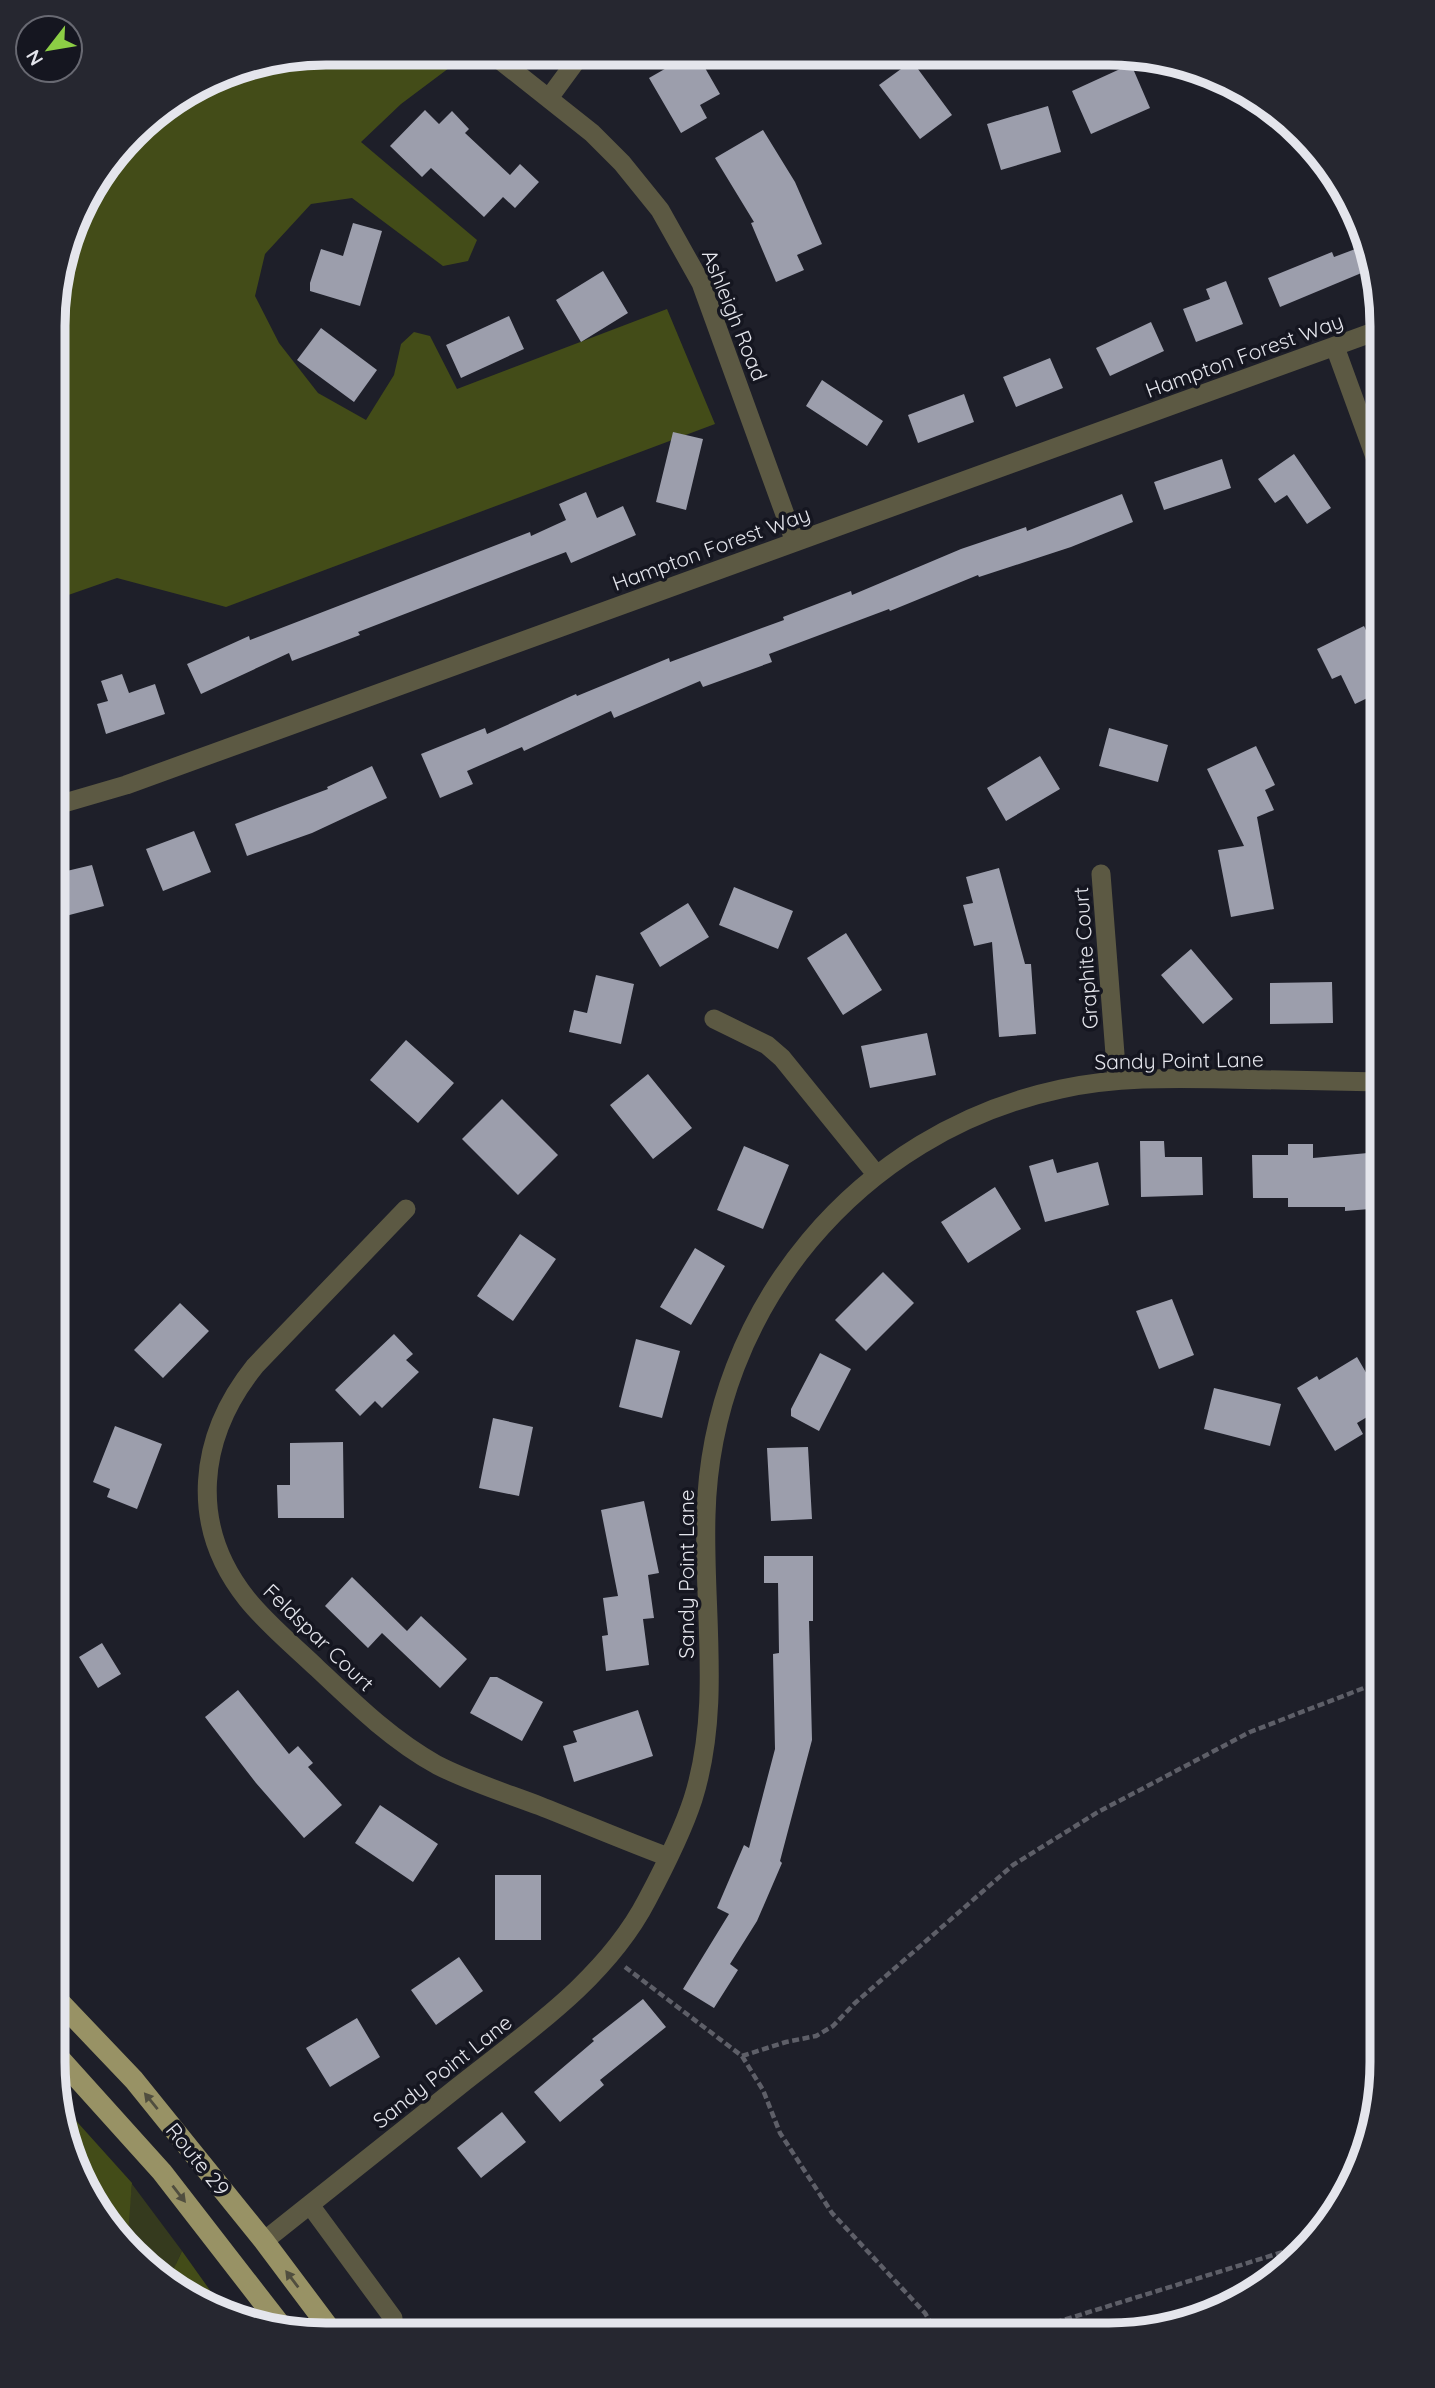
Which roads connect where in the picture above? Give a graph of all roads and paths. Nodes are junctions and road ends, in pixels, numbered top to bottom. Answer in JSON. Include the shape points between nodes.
{"nodes":[{"id":1,"x":506,"y":65,"type":"edge"},
{"id":2,"x":573,"y":65,"type":"edge"},
{"id":3,"x":549,"y":98,"type":"junction"},
{"id":4,"x":1370,"y":334,"type":"edge"},
{"id":5,"x":1335,"y":347,"type":"junction"},
{"id":6,"x":1370,"y":443,"type":"edge"},
{"id":7,"x":795,"y":542,"type":"junction"},
{"id":8,"x":65,"y":803,"type":"edge"},
{"id":9,"x":1101,"y":874,"type":"dead end"},
{"id":10,"x":714,"y":1019,"type":"dead end"},
{"id":11,"x":1117,"y":1080,"type":"junction"},
{"id":12,"x":1370,"y":1082,"type":"edge"},
{"id":13,"x":876,"y":1174,"type":"junction"},
{"id":14,"x":406,"y":1209,"type":"dead end"},
{"id":15,"x":1370,"y":1686,"type":"edge"},
{"id":16,"x":668,"y":1857,"type":"junction"},
{"id":17,"x":610,"y":1955,"type":"junction"},
{"id":18,"x":65,"y":2008,"type":"edge"},
{"id":19,"x":742,"y":2056,"type":"junction"},
{"id":20,"x":65,"y":2065,"type":"edge"},
{"id":21,"x":310,"y":2205,"type":"junction"},
{"id":22,"x":264,"y":2241,"type":"junction"},
{"id":23,"x":1291,"y":2249,"type":"edge"},
{"id":24,"x":275,"y":2318,"type":"edge"},
{"id":25,"x":393,"y":2318,"type":"dead end"},
{"id":26,"x":326,"y":2323,"type":"edge"},
{"id":27,"x":931,"y":2323,"type":"edge"},
{"id":28,"x":1054,"y":2323,"type":"edge"}],
"edges":[{"from":1,"to":3,"type":"street","name":"Ashleigh Road"},
{"from":2,"to":3,"type":"street"},
{"from":3,"to":7,"type":"street","name":"Ashleigh Road","via":[[622,163],[660,210],[682,247],[701,283]]},
{"from":4,"to":5,"type":"street","name":"Hampton Forest Way"},
{"from":5,"to":6,"type":"street"},
{"from":5,"to":7,"type":"street","name":"Hampton Forest Way"},
{"from":7,"to":8,"type":"street","name":"Hampton Forest Way","via":[[127,785]]},
{"from":9,"to":11,"type":"street","name":"Graphite Court"},
{"from":10,"to":13,"type":"street","via":[[782,1058]]},
{"from":11,"to":12,"type":"street","name":"Sandy Point Lane"},
{"from":11,"to":13,"type":"street","name":"Sandy Point Lane","via":[[1063,1088],[989,1110],[930,1138]]},
{"from":13,"to":16,"type":"street","name":"Sandy Point Lane","via":[[797,1254],[758,1316],[724,1399],[710,1463],[706,1515],[707,1724],[692,1800]]},
{"from":14,"to":16,"type":"street","name":"Feldspar Court","via":[[255,1366],[227,1406],[213,1442],[207,1480],[219,1552],[235,1583],[259,1613],[367,1716],[407,1747],[466,1778]]},
{"from":15,"to":19,"type":"path","via":[[1250,1732],[1098,1812],[1013,1865],[833,2026],[816,2036]]},
{"from":16,"to":17,"type":"street","name":"Sandy Point Lane","via":[[642,1910]]},
{"from":17,"to":19,"type":"path"},
{"from":17,"to":21,"type":"street","name":"Sandy Point Lane","via":[[529,2031]]},
{"from":22,"to":18,"type":"main road","name":"Route 29","one_way":true,"via":[[134,2080]]},
{"from":19,"to":27,"type":"path","via":[[764,2090],[780,2133],[832,2213]]},
{"from":20,"to":24,"type":"main road","name":"Route 29","one_way":true,"via":[[162,2172]]},
{"from":21,"to":22,"type":"street","name":"Sandy Point Lane"},
{"from":21,"to":25,"type":"street"},
{"from":26,"to":22,"type":"main road","name":"Route 29","one_way":true},
{"from":23,"to":28,"type":"path"}]}
